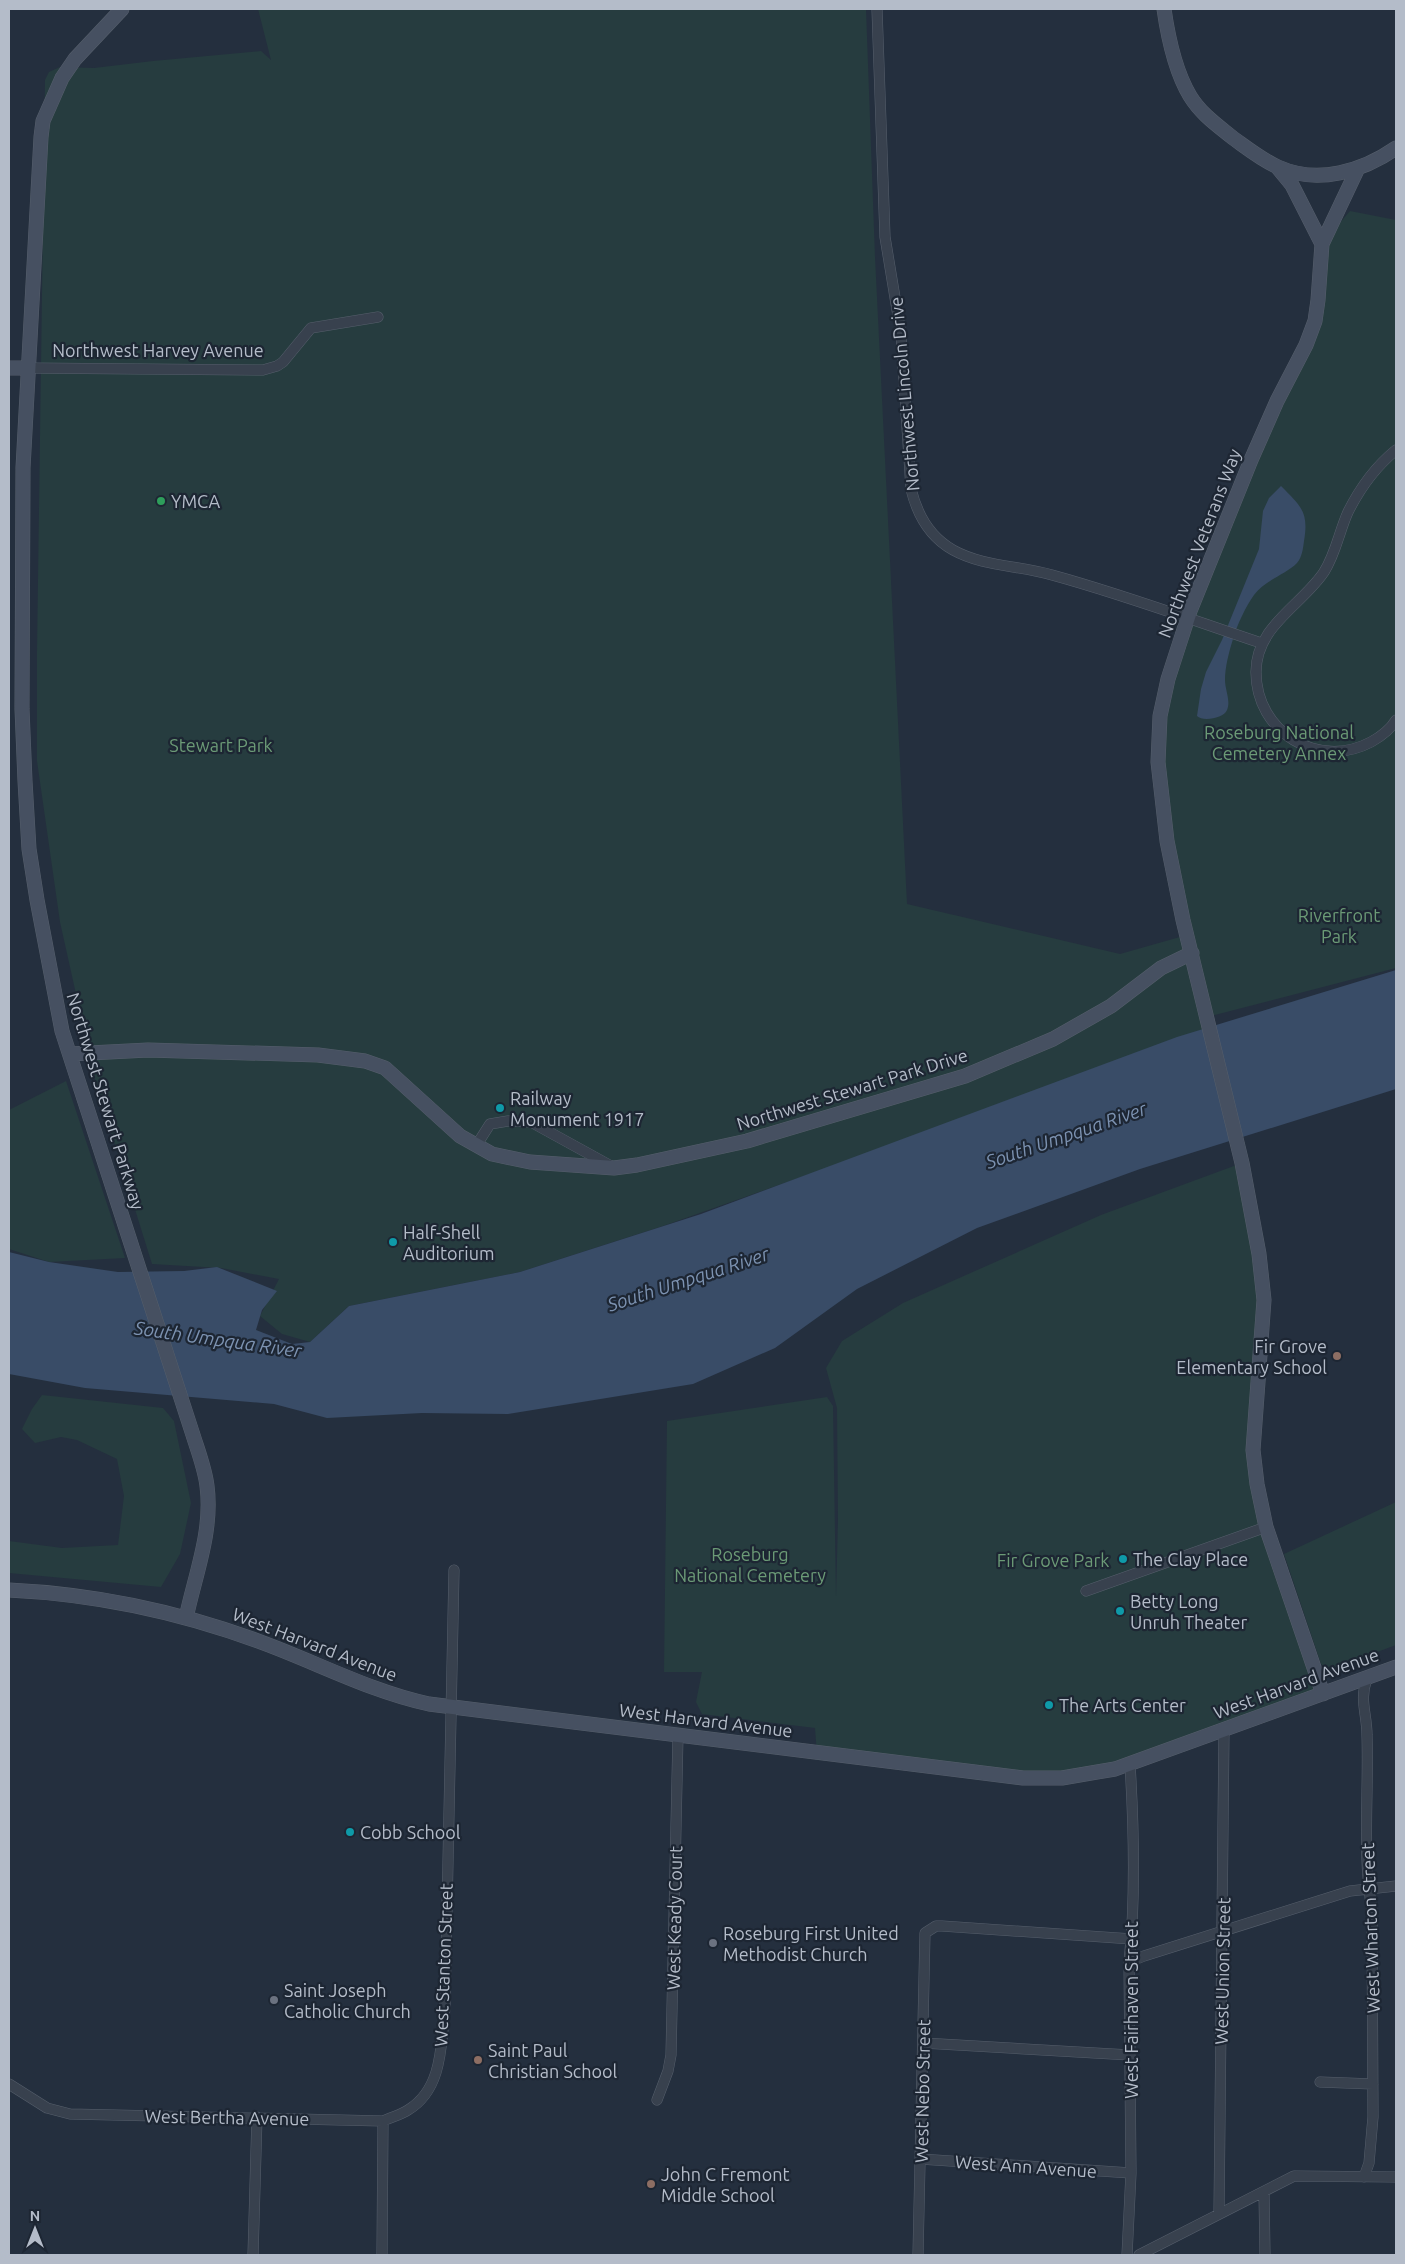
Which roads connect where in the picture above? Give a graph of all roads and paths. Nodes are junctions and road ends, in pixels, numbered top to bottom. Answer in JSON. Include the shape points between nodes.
{"nodes":[{"id":1,"x":122,"y":9,"type":"edge"},
{"id":2,"x":877,"y":9,"type":"edge"},
{"id":3,"x":1164,"y":9,"type":"edge"},
{"id":4,"x":1396,"y":148,"type":"edge"},
{"id":5,"x":1278,"y":168,"type":"junction"},
{"id":6,"x":1358,"y":168,"type":"junction"},
{"id":7,"x":1322,"y":244,"type":"junction"},
{"id":8,"x":378,"y":317,"type":"dead end"},
{"id":9,"x":9,"y":368,"type":"edge"},
{"id":10,"x":27,"y":368,"type":"junction"},
{"id":11,"x":1396,"y":450,"type":"edge"},
{"id":12,"x":1187,"y":618,"type":"junction"},
{"id":13,"x":1261,"y":643,"type":"junction"},
{"id":14,"x":1396,"y":720,"type":"edge"},
{"id":15,"x":1192,"y":954,"type":"junction"},
{"id":16,"x":70,"y":1054,"type":"junction"},
{"id":17,"x":476,"y":1146,"type":"junction"},
{"id":18,"x":614,"y":1168,"type":"junction"},
{"id":19,"x":1266,"y":1527,"type":"junction"},
{"id":20,"x":454,"y":1570,"type":"dead end"},
{"id":21,"x":9,"y":1590,"type":"edge"},
{"id":22,"x":1086,"y":1591,"type":"dead end"},
{"id":23,"x":186,"y":1618,"type":"junction"},
{"id":24,"x":1396,"y":1667,"type":"edge"},
{"id":25,"x":1367,"y":1679,"type":"junction"},
{"id":26,"x":1323,"y":1694,"type":"junction"},
{"id":27,"x":452,"y":1707,"type":"junction"},
{"id":28,"x":1224,"y":1730,"type":"junction"},
{"id":29,"x":678,"y":1735,"type":"junction"},
{"id":30,"x":1130,"y":1764,"type":"junction"},
{"id":31,"x":1396,"y":1886,"type":"edge"},
{"id":32,"x":1369,"y":1888,"type":"junction"},
{"id":33,"x":1222,"y":1932,"type":"junction"},
{"id":34,"x":1132,"y":1939,"type":"junction"},
{"id":35,"x":1129,"y":1962,"type":"junction"},
{"id":36,"x":923,"y":2042,"type":"junction"},
{"id":37,"x":1130,"y":2056,"type":"junction"},
{"id":38,"x":1320,"y":2082,"type":"dead end"},
{"id":39,"x":9,"y":2084,"type":"edge"},
{"id":40,"x":1373,"y":2084,"type":"junction"},
{"id":41,"x":658,"y":2100,"type":"dead end"},
{"id":42,"x":257,"y":2117,"type":"junction"},
{"id":43,"x":383,"y":2121,"type":"junction"},
{"id":44,"x":920,"y":2159,"type":"junction"},
{"id":45,"x":1131,"y":2173,"type":"junction"},
{"id":46,"x":1364,"y":2177,"type":"junction"},
{"id":47,"x":1396,"y":2177,"type":"edge"},
{"id":48,"x":1264,"y":2192,"type":"junction"},
{"id":49,"x":1219,"y":2213,"type":"junction"},
{"id":50,"x":1162,"y":2250,"type":"edge"},
{"id":51,"x":253,"y":2255,"type":"edge"},
{"id":52,"x":382,"y":2255,"type":"edge"},
{"id":53,"x":918,"y":2255,"type":"edge"},
{"id":54,"x":1127,"y":2255,"type":"edge"},
{"id":55,"x":1139,"y":2255,"type":"edge"},
{"id":56,"x":1265,"y":2255,"type":"edge"}],
"edges":[{"from":1,"to":10,"type":"street","name":"Northwest Stewart Parkway","via":[[75,59],[62,78],[43,121]]},
{"from":2,"to":12,"type":"street","name":"Northwest Lincoln Drive","via":[[885,237],[899,318],[910,476],[918,512],[936,536],[951,549],[971,558],[1051,574]]},
{"from":3,"to":5,"type":"street","via":[[1180,73],[1189,94],[1202,112]]},
{"from":4,"to":6,"type":"street","via":[[1376,162]]},
{"from":5,"to":6,"type":"street","via":[[1314,175]]},
{"from":5,"to":7,"type":"street","via":[[1292,185]]},
{"from":6,"to":7,"type":"street","name":"Northwest Veterans Way"},
{"from":7,"to":12,"type":"street","name":"Northwest Veterans Way","via":[[1315,321],[1251,460]]},
{"from":8,"to":10,"type":"street","name":"Northwest Harvey Avenue","via":[[311,328],[283,362],[264,370]]},
{"from":9,"to":10,"type":"street","name":"Northwest Harvey Avenue"},
{"from":10,"to":16,"type":"street","name":"Northwest Stewart Parkway","via":[[23,468],[22,708],[26,797],[37,900],[54,994]]},
{"from":11,"to":13,"type":"street","via":[[1367,479],[1348,513],[1324,573],[1268,631]]},
{"from":12,"to":13,"type":"street","name":"Northwest Lincoln Drive"},
{"from":12,"to":15,"type":"street","name":"Northwest Veterans Way","via":[[1160,716],[1158,762],[1167,841]]},
{"from":13,"to":14,"type":"street","via":[[1256,672],[1261,700],[1274,725],[1285,735],[1301,744],[1335,752],[1350,750],[1377,739]]},
{"from":15,"to":18,"type":"street","name":"Northwest Stewart Park Drive","via":[[1161,968],[1111,1006],[1052,1038],[965,1076],[747,1141]]},
{"from":15,"to":19,"type":"street","via":[[1255,1229],[1264,1300],[1253,1450]]},
{"from":16,"to":17,"type":"street","name":"Northwest Stewart Park Drive","via":[[148,1050],[318,1055],[365,1061],[385,1068],[460,1136]]},
{"from":16,"to":23,"type":"street","name":"Northwest Stewart Parkway","via":[[204,1471],[207,1522]]},
{"from":17,"to":18,"type":"street","name":"Northwest Stewart Park Drive","via":[[505,1158]]},
{"from":17,"to":18,"type":"street","via":[[490,1124],[531,1122]]},
{"from":19,"to":22,"type":"street"},
{"from":19,"to":26,"type":"street"},
{"from":20,"to":27,"type":"street","name":"West Stanton Street"},
{"from":21,"to":23,"type":"street","name":"West Harvard Avenue","via":[[101,1600]]},
{"from":23,"to":27,"type":"street","name":"West Harvard Avenue","via":[[257,1640],[383,1692]]},
{"from":24,"to":25,"type":"street","name":"West Harvard Avenue"},
{"from":25,"to":26,"type":"street","name":"West Harvard Avenue"},
{"from":25,"to":32,"type":"street","name":"West Wharton Street","via":[[1362,1703],[1368,1732]]},
{"from":26,"to":28,"type":"street","name":"West Harvard Avenue"},
{"from":27,"to":29,"type":"street","name":"West Harvard Avenue"},
{"from":27,"to":43,"type":"street","name":"West Stanton Street","via":[[445,2008],[438,2067],[422,2100],[408,2111]]},
{"from":28,"to":30,"type":"street","name":"West Harvard Avenue"},
{"from":28,"to":33,"type":"street","name":"West Union Street"},
{"from":29,"to":30,"type":"street","name":"West Harvard Avenue","via":[[1023,1778],[1077,1776]]},
{"from":29,"to":41,"type":"street","name":"West Keady Court","via":[[670,2055]]},
{"from":30,"to":34,"type":"street","name":"West Fairhaven Street","via":[[1133,1807]]},
{"from":31,"to":32,"type":"street"},
{"from":32,"to":33,"type":"street"},
{"from":32,"to":40,"type":"street","name":"West Wharton Street","via":[[1372,1910]]},
{"from":33,"to":35,"type":"street"},
{"from":33,"to":49,"type":"street","name":"West Union Street"},
{"from":34,"to":35,"type":"street","name":"West Fairhaven Street"},
{"from":34,"to":36,"type":"street","name":"West Nebo Street","via":[[942,1926],[930,1929],[924,1933]]},
{"from":35,"to":37,"type":"street","name":"West Fairhaven Street"},
{"from":36,"to":37,"type":"street"},
{"from":36,"to":44,"type":"street","name":"West Nebo Street"},
{"from":37,"to":45,"type":"street","name":"West Fairhaven Street"},
{"from":38,"to":40,"type":"street"},
{"from":39,"to":42,"type":"street","name":"West Bertha Avenue","via":[[47,2108],[70,2114]]},
{"from":40,"to":46,"type":"street","name":"West Wharton Street","via":[[1369,2162]]},
{"from":42,"to":43,"type":"street","name":"West Bertha Avenue"},
{"from":42,"to":51,"type":"street"},
{"from":43,"to":52,"type":"street"},
{"from":44,"to":45,"type":"street","name":"West Ann Avenue"},
{"from":44,"to":53,"type":"street","name":"West Nebo Street"},
{"from":45,"to":54,"type":"street","name":"West Fairhaven Street"},
{"from":46,"to":47,"type":"street"},
{"from":46,"to":48,"type":"street","via":[[1294,2176]]},
{"from":48,"to":49,"type":"street"},
{"from":48,"to":56,"type":"street"},
{"from":49,"to":50,"type":"street"},
{"from":50,"to":55,"type":"street"}]}
